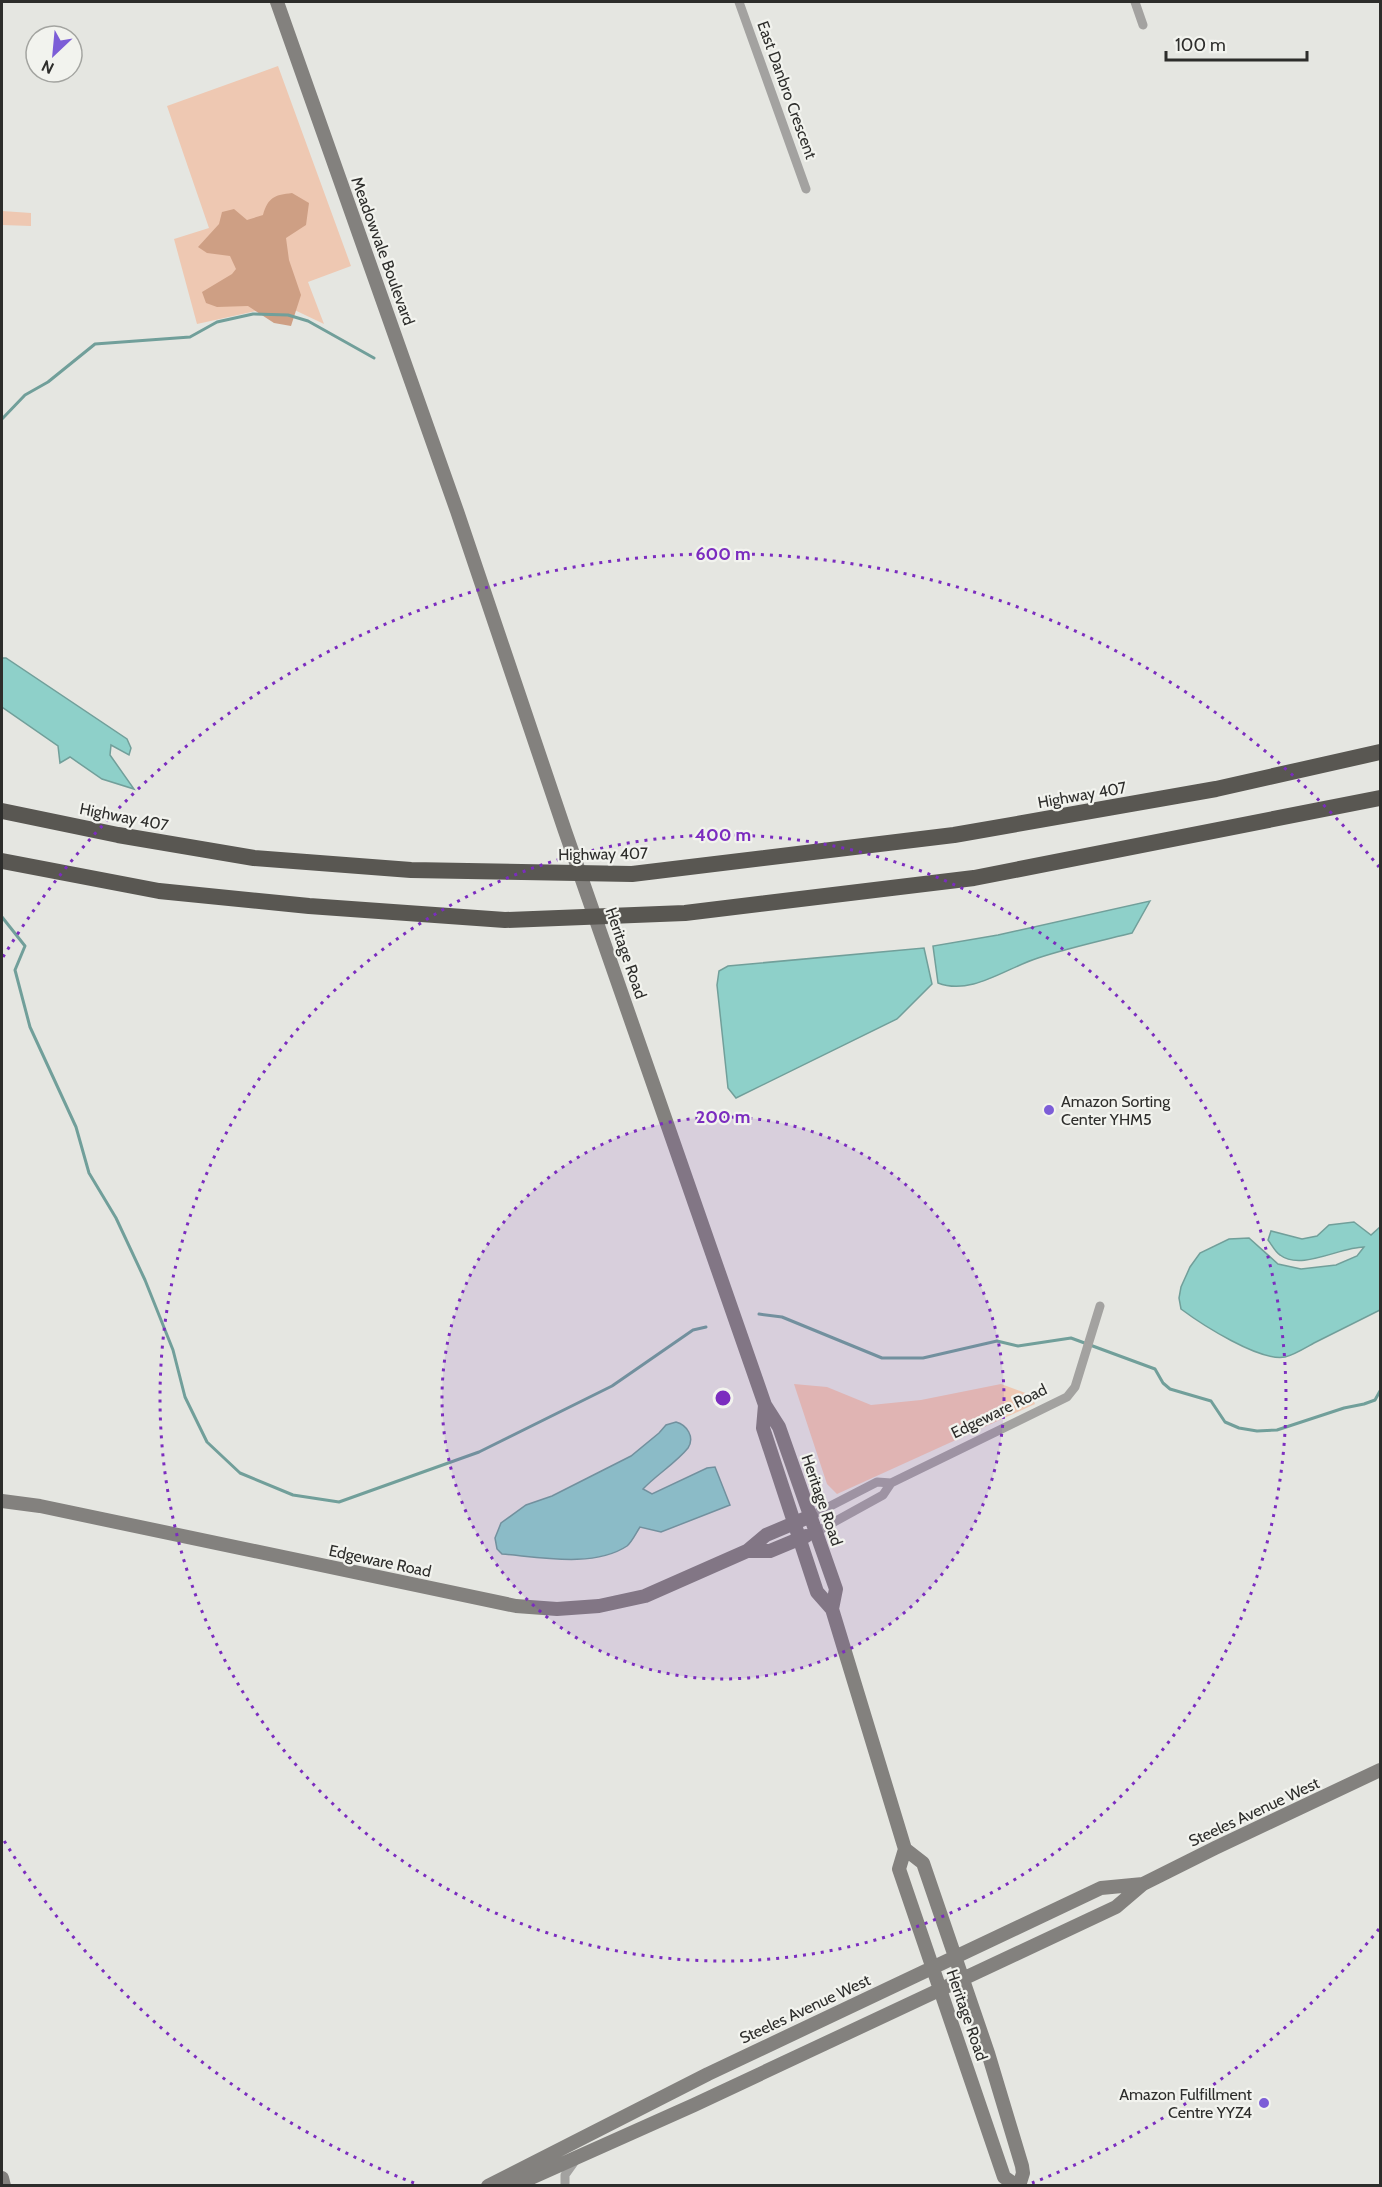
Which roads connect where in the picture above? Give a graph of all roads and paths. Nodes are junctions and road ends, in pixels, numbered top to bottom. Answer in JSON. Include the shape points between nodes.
{"nodes":[{"id":1,"x":277,"y":2,"type":"edge"},
{"id":2,"x":739,"y":2,"type":"edge"},
{"id":3,"x":1135,"y":2,"type":"edge"},
{"id":4,"x":1143,"y":25,"type":"dead end"},
{"id":5,"x":806,"y":189,"type":"dead end"},
{"id":6,"x":458,"y":511,"type":"joint"},
{"id":7,"x":1380,"y":752,"type":"edge"},
{"id":8,"x":1380,"y":798,"type":"edge"},
{"id":9,"x":2,"y":811,"type":"edge"},
{"id":10,"x":4,"y":861,"type":"edge"},
{"id":11,"x":1100,"y":1306,"type":"dead end"},
{"id":12,"x":765,"y":1405,"type":"junction"},
{"id":13,"x":891,"y":1483,"type":"junction"},
{"id":14,"x":2,"y":1501,"type":"edge"},
{"id":15,"x":811,"y":1516,"type":"junction"},
{"id":16,"x":795,"y":1523,"type":"junction"},
{"id":17,"x":816,"y":1532,"type":"junction"},
{"id":18,"x":800,"y":1539,"type":"junction"},
{"id":19,"x":747,"y":1551,"type":"junction"},
{"id":20,"x":832,"y":1609,"type":"junction"},
{"id":21,"x":1380,"y":1770,"type":"edge"},
{"id":22,"x":905,"y":1849,"type":"junction"},
{"id":23,"x":1143,"y":1884,"type":"junction"},
{"id":24,"x":954,"y":1957,"type":"junction"},
{"id":25,"x":933,"y":1967,"type":"junction"},
{"id":26,"x":962,"y":1978,"type":"junction"},
{"id":27,"x":940,"y":1989,"type":"junction"},
{"id":28,"x":578,"y":2156,"type":"junction"},
{"id":29,"x":2,"y":2178,"type":"edge"},
{"id":30,"x":516,"y":2184,"type":"edge"},
{"id":31,"x":4,"y":2186,"type":"edge"},
{"id":32,"x":488,"y":2186,"type":"edge"},
{"id":33,"x":537,"y":2186,"type":"edge"},
{"id":34,"x":565,"y":2186,"type":"edge"},
{"id":35,"x":1018,"y":2186,"type":"edge"}],
"edges":[{"from":1,"to":6,"type":"main road","name":"Meadowvale Boulevard"},
{"from":2,"to":5,"type":"street","name":"East Danbro Crescent"},
{"from":3,"to":4,"type":"street"},
{"from":6,"to":12,"type":"main road","name":"Heritage Road"},
{"from":7,"to":9,"type":"highway","name":"Highway 407","via":[[1216,789],[954,835],[632,874],[411,870],[254,858]]},
{"from":8,"to":10,"type":"highway","via":[[974,878],[685,912],[505,920],[309,906],[159,891]]},
{"from":11,"to":13,"type":"street","name":"Edgeware Road","via":[[1075,1387],[1067,1396]]},
{"from":12,"to":15,"type":"main road","name":"Heritage Road","via":[[779,1427]]},
{"from":12,"to":16,"type":"main road","name":"Heritage Road","via":[[763,1428]]},
{"from":13,"to":15,"type":"street","name":"Edgeware Road","via":[[877,1482]]},
{"from":13,"to":17,"type":"street","name":"Edgeware Road","via":[[883,1495]]},
{"from":14,"to":19,"type":"main road","name":"Edgeware Road","via":[[516,1606],[557,1609],[599,1606],[645,1596]]},
{"from":15,"to":16,"type":"main road","name":"Edgeware Road"},
{"from":15,"to":17,"type":"main road","name":"Heritage Road"},
{"from":16,"to":18,"type":"main road","name":"Heritage Road"},
{"from":16,"to":19,"type":"main road","name":"Edgeware Road","via":[[766,1535]]},
{"from":17,"to":18,"type":"main road","name":"Edgeware Road"},
{"from":17,"to":20,"type":"main road","name":"Heritage Road","via":[[836,1589]]},
{"from":18,"to":19,"type":"main road","name":"Edgeware Road","via":[[770,1551]]},
{"from":18,"to":20,"type":"main road","name":"Heritage Road","via":[[817,1592]]},
{"from":20,"to":22,"type":"main road","name":"Heritage Road"},
{"from":21,"to":23,"type":"main road","name":"Steeles Avenue West"},
{"from":22,"to":24,"type":"main road","name":"Heritage Road","via":[[923,1863]]},
{"from":22,"to":25,"type":"main road","name":"Heritage Road","via":[[899,1869]]},
{"from":23,"to":24,"type":"main road","name":"Steeles Avenue West","via":[[1101,1888]]},
{"from":23,"to":26,"type":"main road","name":"Steeles Avenue West","via":[[1116,1907]]},
{"from":24,"to":25,"type":"main road","name":"Steeles Avenue West"},
{"from":24,"to":26,"type":"main road","name":"Heritage Road"},
{"from":25,"to":27,"type":"main road","name":"Heritage Road"},
{"from":25,"to":32,"type":"main road","name":"Steeles Avenue West","via":[[708,2074]]},
{"from":26,"to":27,"type":"main road","name":"Steeles Avenue West"},
{"from":26,"to":35,"type":"main road","name":"Heritage Road","via":[[1019,2155],[1023,2173]]},
{"from":27,"to":28,"type":"main road","name":"Steeles Avenue West"},
{"from":27,"to":35,"type":"main road","name":"Heritage Road","via":[[1004,2177]]},
{"from":28,"to":30,"type":"main road","name":"Steeles Avenue West"},
{"from":28,"to":34,"type":"street","via":[[565,2175]]},
{"from":29,"to":31,"type":"main road"},
{"from":30,"to":33,"type":"street"}]}
